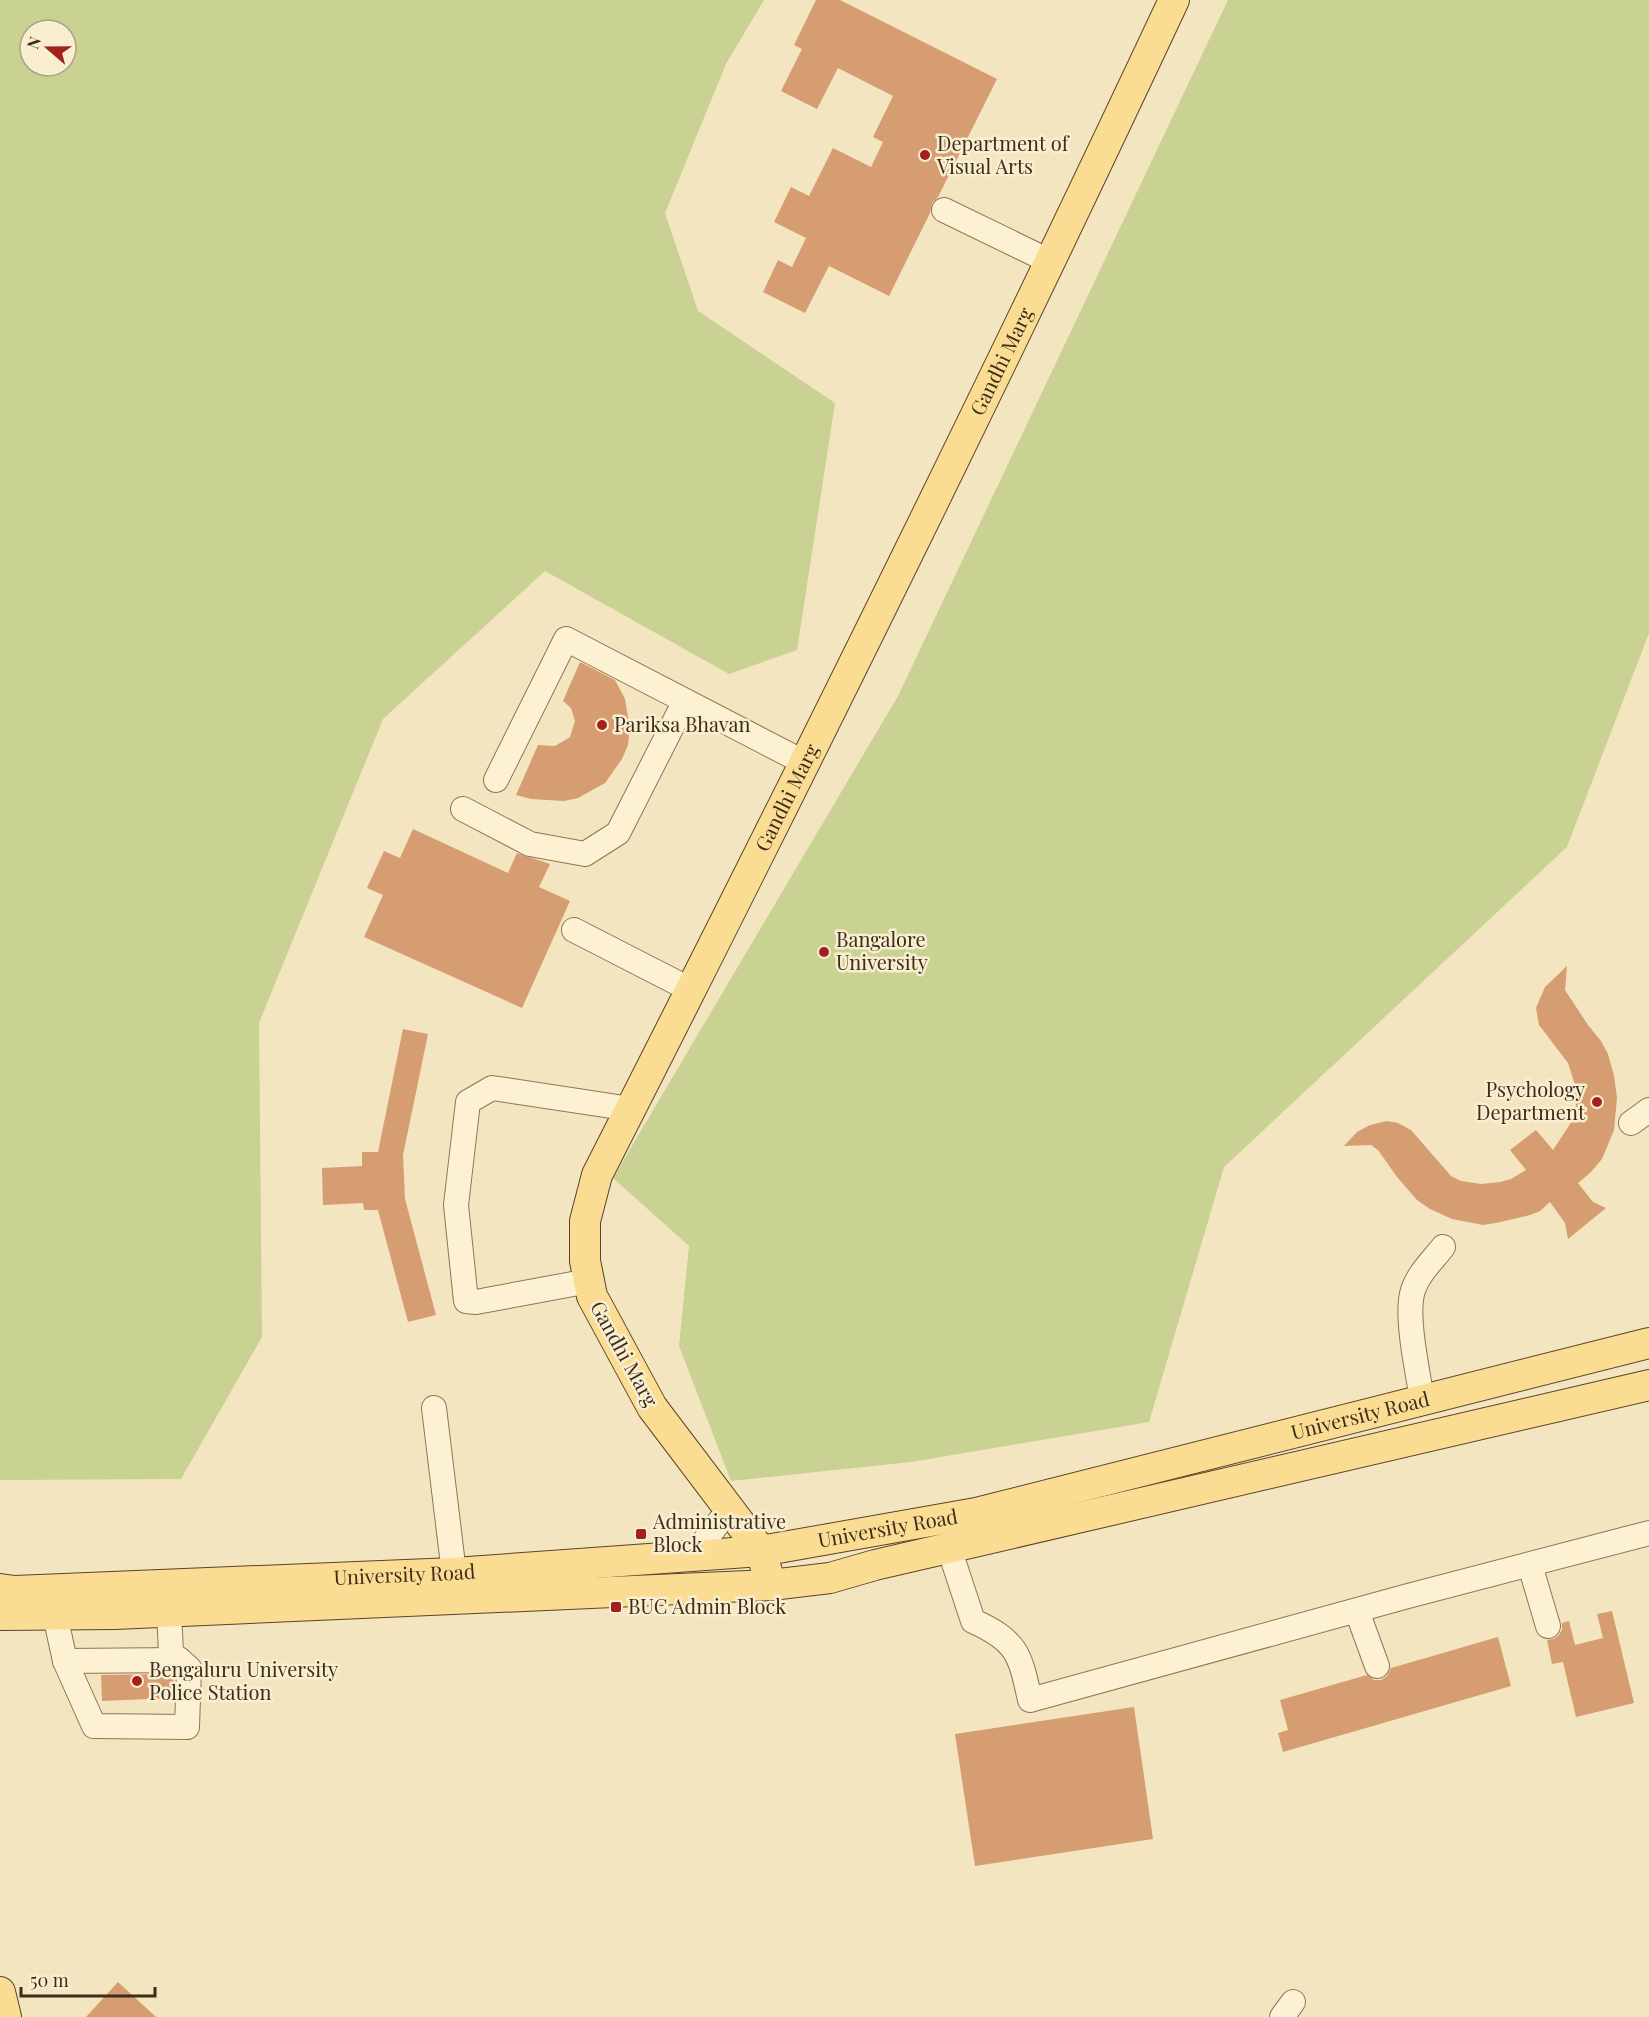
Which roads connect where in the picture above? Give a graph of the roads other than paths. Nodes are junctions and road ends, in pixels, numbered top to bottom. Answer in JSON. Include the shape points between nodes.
{"nodes":[{"id":1,"x":1174,"y":0,"type":"edge"},
{"id":2,"x":944,"y":210,"type":"dead end"},
{"id":3,"x":1051,"y":262,"type":"junction"},
{"id":4,"x":685,"y":701,"type":"junction"},
{"id":5,"x":804,"y":763,"type":"junction"},
{"id":6,"x":496,"y":780,"type":"dead end"},
{"id":7,"x":463,"y":809,"type":"dead end"},
{"id":8,"x":574,"y":930,"type":"dead end"},
{"id":9,"x":692,"y":990,"type":"junction"},
{"id":10,"x":631,"y":1109,"type":"junction"},
{"id":11,"x":1443,"y":1247,"type":"dead end"},
{"id":12,"x":589,"y":1281,"type":"junction"},
{"id":13,"x":1649,"y":1343,"type":"edge"},
{"id":14,"x":1649,"y":1385,"type":"edge"},
{"id":15,"x":1422,"y":1400,"type":"junction"},
{"id":16,"x":434,"y":1408,"type":"dead end"},
{"id":17,"x":729,"y":1509,"type":"junction"},
{"id":18,"x":1649,"y":1533,"type":"edge"},
{"id":19,"x":949,"y":1548,"type":"junction"},
{"id":20,"x":761,"y":1551,"type":"junction"},
{"id":21,"x":693,"y":1556,"type":"junction"},
{"id":22,"x":1530,"y":1565,"type":"junction"},
{"id":23,"x":454,"y":1574,"type":"junction"},
{"id":24,"x":771,"y":1585,"type":"junction"},
{"id":25,"x":0,"y":1589,"type":"edge"},
{"id":26,"x":248,"y":1595,"type":"junction"},
{"id":27,"x":169,"y":1611,"type":"junction"},
{"id":28,"x":1357,"y":1611,"type":"junction"},
{"id":29,"x":0,"y":1615,"type":"edge"},
{"id":30,"x":55,"y":1615,"type":"junction"},
{"id":31,"x":1548,"y":1626,"type":"dead end"},
{"id":32,"x":180,"y":1660,"type":"junction"},
{"id":33,"x":65,"y":1661,"type":"junction"},
{"id":34,"x":1377,"y":1666,"type":"dead end"},
{"id":35,"x":0,"y":1992,"type":"edge"},
{"id":36,"x":6,"y":2017,"type":"edge"}],
"edges":[{"from":1,"to":3,"type":"main road","name":"Gandhi Marg"},
{"from":2,"to":3,"type":"street"},
{"from":3,"to":5,"type":"main road","name":"Gandhi Marg"},
{"from":4,"to":5,"type":"street"},
{"from":4,"to":6,"type":"street","via":[[566,639]]},
{"from":4,"to":7,"type":"street","via":[[618,833],[585,854],[530,844]]},
{"from":5,"to":9,"type":"main road","name":"Gandhi Marg"},
{"from":8,"to":9,"type":"street"},
{"from":9,"to":10,"type":"main road","name":"Gandhi Marg"},
{"from":10,"to":12,"type":"main road","name":"Gandhi Marg","via":[[597,1175],[585,1221]]},
{"from":10,"to":12,"type":"street","via":[[492,1088],[468,1102],[456,1205],[466,1301]]},
{"from":11,"to":15,"type":"street","via":[[1412,1293],[1411,1316]]},
{"from":12,"to":17,"type":"main road","name":"Gandhi Marg","via":[[592,1296],[652,1407]]},
{"from":13,"to":15,"type":"main road","name":"University Road"},
{"from":14,"to":19,"type":"main road","name":"University Road"},
{"from":15,"to":20,"type":"main road","name":"University Road","via":[[976,1513]]},
{"from":16,"to":23,"type":"street"},
{"from":17,"to":20,"type":"main road","name":"Gandhi Marg"},
{"from":17,"to":21,"type":"street"},
{"from":18,"to":22,"type":"street"},
{"from":19,"to":24,"type":"main road","name":"University Road","via":[[830,1578]]},
{"from":19,"to":28,"type":"street","via":[[973,1621],[1008,1641],[1020,1656],[1030,1700]]},
{"from":20,"to":21,"type":"main road","name":"University Road"},
{"from":20,"to":24,"type":"main road","name":"Gandhi Marg"},
{"from":21,"to":23,"type":"main road","name":"University Road"},
{"from":22,"to":28,"type":"street"},
{"from":22,"to":31,"type":"street"},
{"from":23,"to":26,"type":"main road","name":"University Road"},
{"from":24,"to":26,"type":"main road","name":"University Road"},
{"from":25,"to":26,"type":"main road","name":"University Road"},
{"from":26,"to":27,"type":"main road","name":"University Road"},
{"from":27,"to":30,"type":"main road","name":"University Road"},
{"from":27,"to":32,"type":"street","via":[[171,1653]]},
{"from":28,"to":34,"type":"street"},
{"from":29,"to":30,"type":"main road","name":"University Road"},
{"from":30,"to":33,"type":"street"},
{"from":32,"to":33,"type":"street"},
{"from":32,"to":33,"type":"street","via":[[189,1668],[187,1727],[94,1726]]},
{"from":35,"to":36,"type":"main road"}]}
